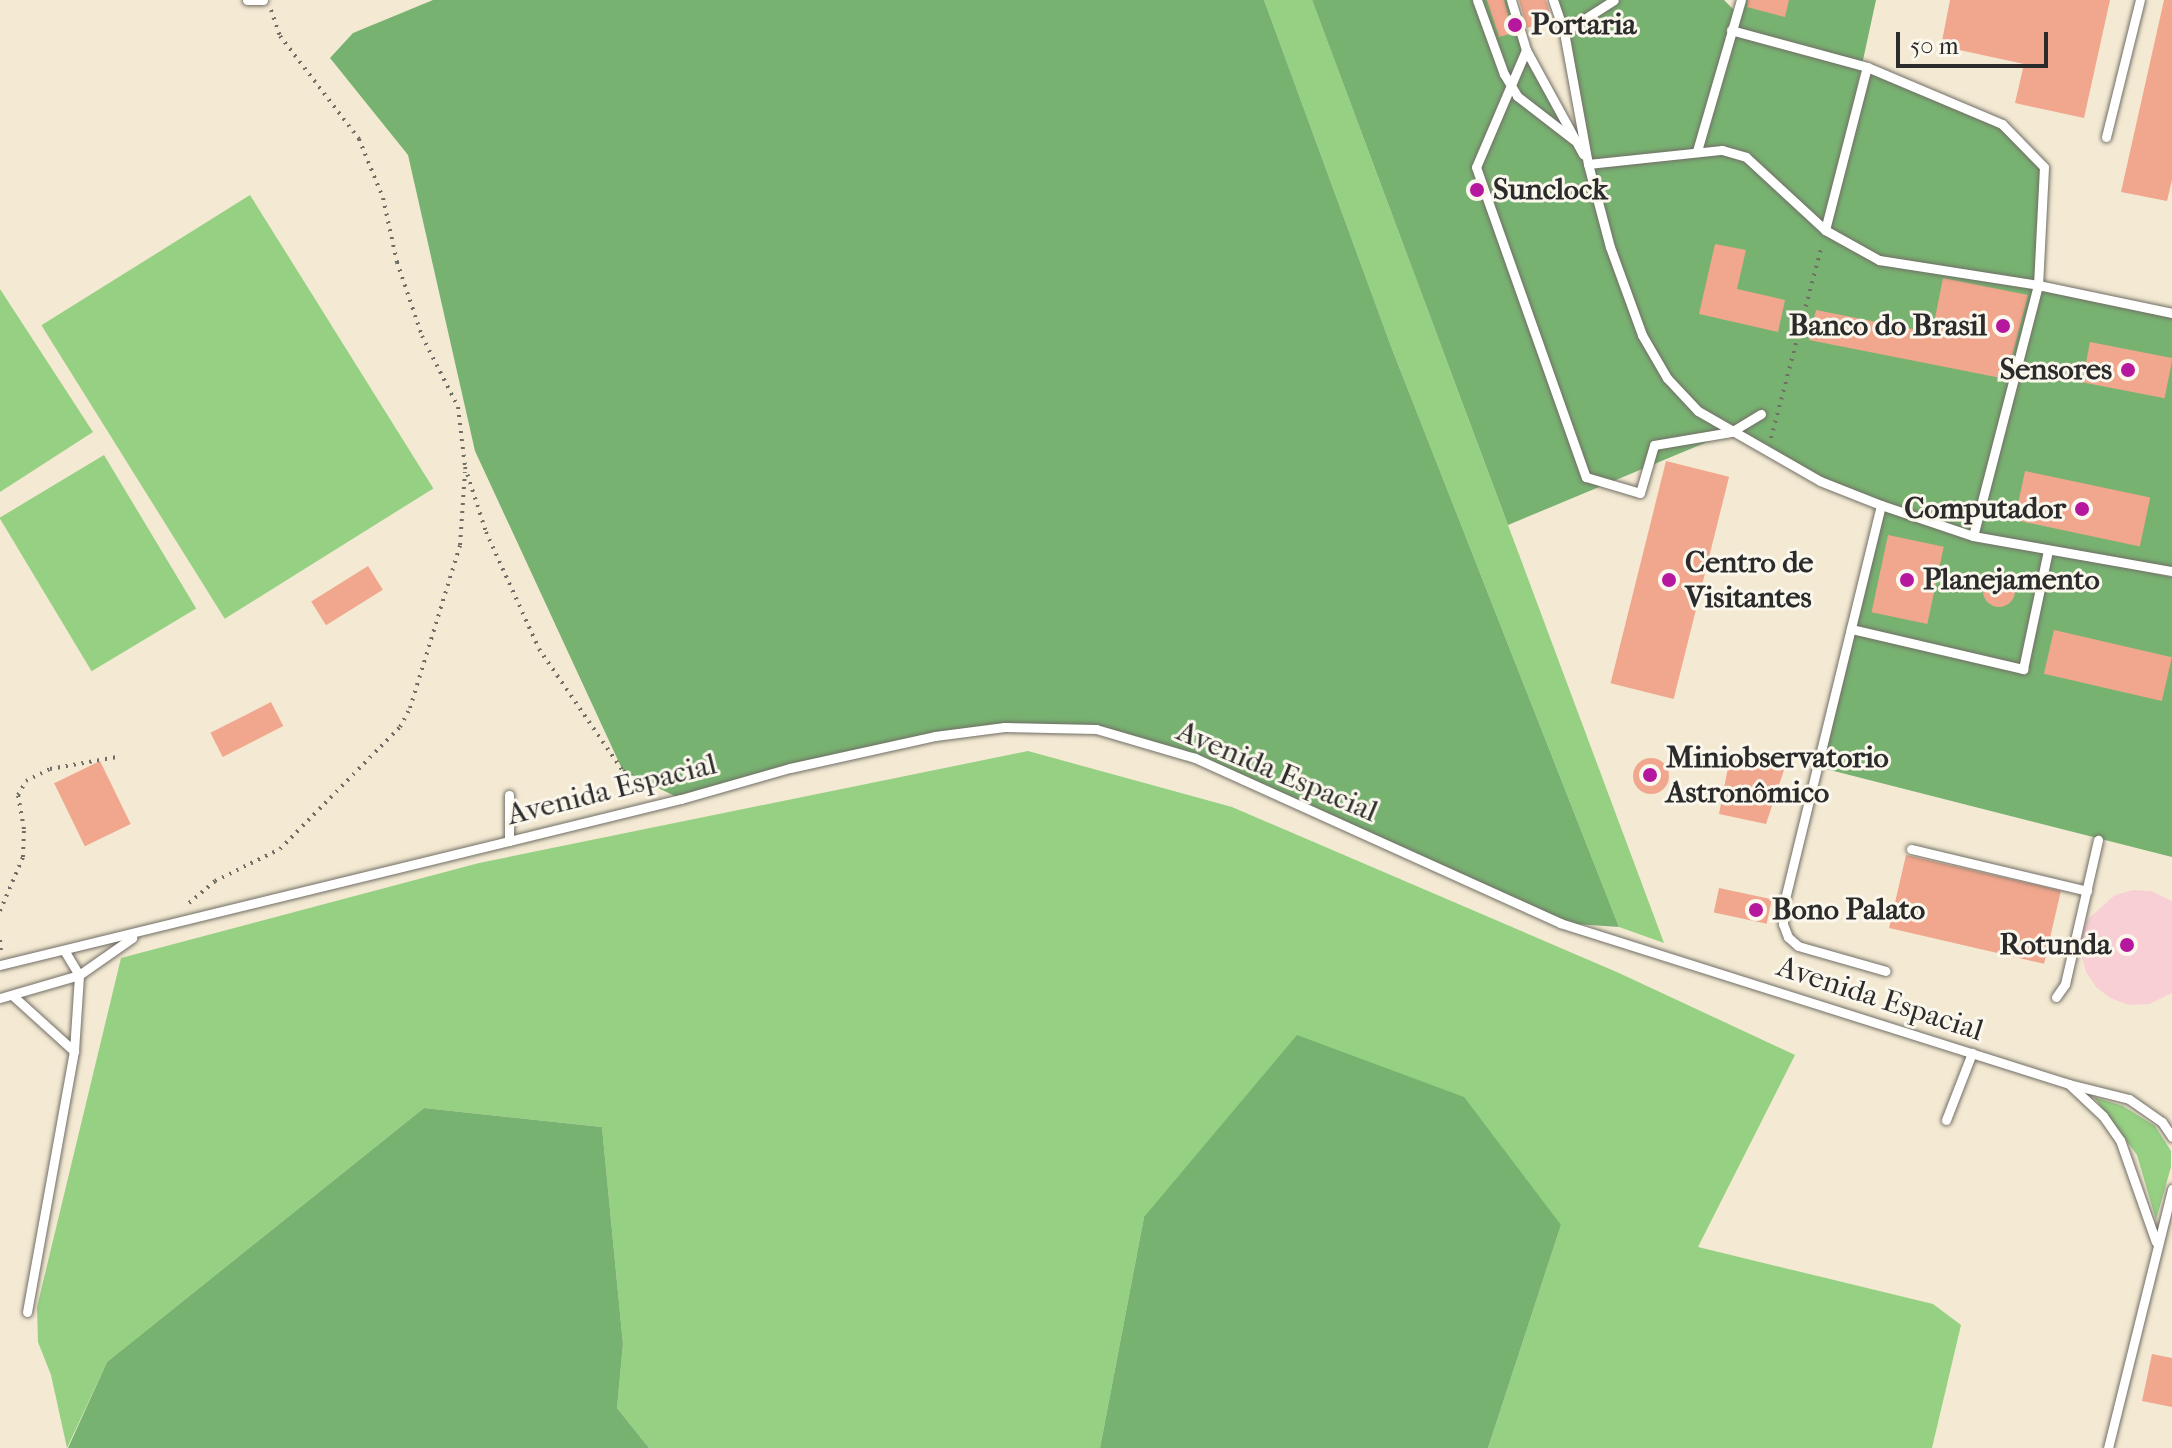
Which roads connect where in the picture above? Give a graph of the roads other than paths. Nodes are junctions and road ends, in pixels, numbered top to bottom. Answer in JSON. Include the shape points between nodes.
{"nodes":[{"id":1,"x":247,"y":0,"type":"edge"},
{"id":2,"x":265,"y":0,"type":"edge"},
{"id":3,"x":1477,"y":0,"type":"edge"},
{"id":4,"x":1511,"y":0,"type":"edge"},
{"id":5,"x":1553,"y":0,"type":"edge"},
{"id":6,"x":1614,"y":0,"type":"edge"},
{"id":7,"x":1741,"y":0,"type":"edge"},
{"id":8,"x":2140,"y":0,"type":"edge"},
{"id":9,"x":1731,"y":30,"type":"junction"},
{"id":10,"x":1564,"y":32,"type":"junction"},
{"id":11,"x":1526,"y":50,"type":"junction"},
{"id":12,"x":1867,"y":67,"type":"junction"},
{"id":13,"x":1511,"y":86,"type":"junction"},
{"id":14,"x":2106,"y":137,"type":"dead end"},
{"id":15,"x":1576,"y":141,"type":"junction"},
{"id":16,"x":1697,"y":151,"type":"junction"},
{"id":17,"x":1588,"y":164,"type":"junction"},
{"id":18,"x":1825,"y":230,"type":"junction"},
{"id":19,"x":2038,"y":285,"type":"junction"},
{"id":20,"x":2172,"y":313,"type":"edge"},
{"id":21,"x":1761,"y":414,"type":"dead end"},
{"id":22,"x":1731,"y":432,"type":"junction"},
{"id":23,"x":1881,"y":505,"type":"junction"},
{"id":24,"x":1973,"y":536,"type":"junction"},
{"id":25,"x":2048,"y":550,"type":"junction"},
{"id":26,"x":2172,"y":571,"type":"edge"},
{"id":27,"x":1851,"y":629,"type":"junction"},
{"id":28,"x":509,"y":795,"type":"dead end"},
{"id":29,"x":2098,"y":840,"type":"dead end"},
{"id":30,"x":509,"y":841,"type":"junction"},
{"id":31,"x":1911,"y":849,"type":"dead end"},
{"id":32,"x":2087,"y":891,"type":"junction"},
{"id":33,"x":138,"y":934,"type":"junction"},
{"id":34,"x":64,"y":950,"type":"junction"},
{"id":35,"x":0,"y":965,"type":"edge"},
{"id":36,"x":1886,"y":971,"type":"dead end"},
{"id":37,"x":79,"y":975,"type":"junction"},
{"id":38,"x":12,"y":995,"type":"junction"},
{"id":39,"x":2056,"y":997,"type":"dead end"},
{"id":40,"x":0,"y":998,"type":"edge"},
{"id":41,"x":74,"y":1051,"type":"junction"},
{"id":42,"x":1972,"y":1053,"type":"junction"},
{"id":43,"x":2069,"y":1084,"type":"junction"},
{"id":44,"x":1946,"y":1120,"type":"dead end"},
{"id":45,"x":2172,"y":1137,"type":"edge"},
{"id":46,"x":2172,"y":1189,"type":"edge"},
{"id":47,"x":2156,"y":1242,"type":"junction"},
{"id":48,"x":27,"y":1312,"type":"dead end"},
{"id":49,"x":2108,"y":1448,"type":"edge"}],
"edges":[{"from":1,"to":2,"type":"lane"},
{"from":3,"to":13,"type":"lane"},
{"from":4,"to":11,"type":"lane"},
{"from":5,"to":10,"type":"lane"},
{"from":6,"to":10,"type":"lane"},
{"from":7,"to":9,"type":"lane"},
{"from":8,"to":14,"type":"lane"},
{"from":9,"to":12,"type":"lane"},
{"from":9,"to":16,"type":"lane"},
{"from":10,"to":17,"type":"lane"},
{"from":11,"to":13,"type":"lane"},
{"from":11,"to":15,"type":"lane"},
{"from":12,"to":18,"type":"lane"},
{"from":12,"to":19,"type":"lane","via":[[2002,124],[2044,167]]},
{"from":13,"to":15,"type":"lane"},
{"from":13,"to":22,"type":"lane","via":[[1476,167],[1586,477],[1640,493],[1654,445]]},
{"from":15,"to":17,"type":"lane"},
{"from":16,"to":17,"type":"lane"},
{"from":16,"to":18,"type":"lane","via":[[1722,150],[1746,157]]},
{"from":17,"to":22,"type":"lane","via":[[1610,247],[1642,335],[1667,378],[1698,411]]},
{"from":18,"to":19,"type":"lane","via":[[1879,260]]},
{"from":19,"to":20,"type":"lane"},
{"from":19,"to":24,"type":"lane"},
{"from":21,"to":22,"type":"lane"},
{"from":22,"to":23,"type":"lane","via":[[1820,481]]},
{"from":23,"to":24,"type":"lane"},
{"from":23,"to":27,"type":"lane"},
{"from":24,"to":25,"type":"lane"},
{"from":25,"to":26,"type":"lane"},
{"from":25,"to":27,"type":"lane","via":[[2023,669]]},
{"from":27,"to":36,"type":"lane","via":[[1783,908],[1788,937],[1798,946]]},
{"from":28,"to":30,"type":"lane"},
{"from":29,"to":32,"type":"lane"},
{"from":30,"to":33,"type":"lane","name":"Avenida Espacial"},
{"from":30,"to":42,"type":"lane","name":"Avenida Espacial","via":[[935,736],[1004,727],[1096,729],[1195,758],[1560,923]]},
{"from":31,"to":32,"type":"lane"},
{"from":32,"to":39,"type":"lane","via":[[2065,984]]},
{"from":33,"to":34,"type":"lane","name":"Avenida Espacial"},
{"from":33,"to":37,"type":"lane","name":"Avenida Espacial"},
{"from":34,"to":35,"type":"lane","name":"Avenida Espacial"},
{"from":34,"to":37,"type":"lane"},
{"from":37,"to":38,"type":"lane","name":"Avenida Espacial"},
{"from":37,"to":41,"type":"lane"},
{"from":38,"to":40,"type":"lane","name":"Avenida Espacial"},
{"from":38,"to":41,"type":"lane"},
{"from":41,"to":48,"type":"lane"},
{"from":42,"to":43,"type":"lane","name":"Avenida Espacial"},
{"from":42,"to":44,"type":"lane"},
{"from":43,"to":45,"type":"lane","name":"Avenida Espacial","via":[[2129,1099],[2162,1122]]},
{"from":43,"to":47,"type":"lane","via":[[2120,1140]]},
{"from":46,"to":47,"type":"lane"},
{"from":47,"to":49,"type":"lane"}]}
